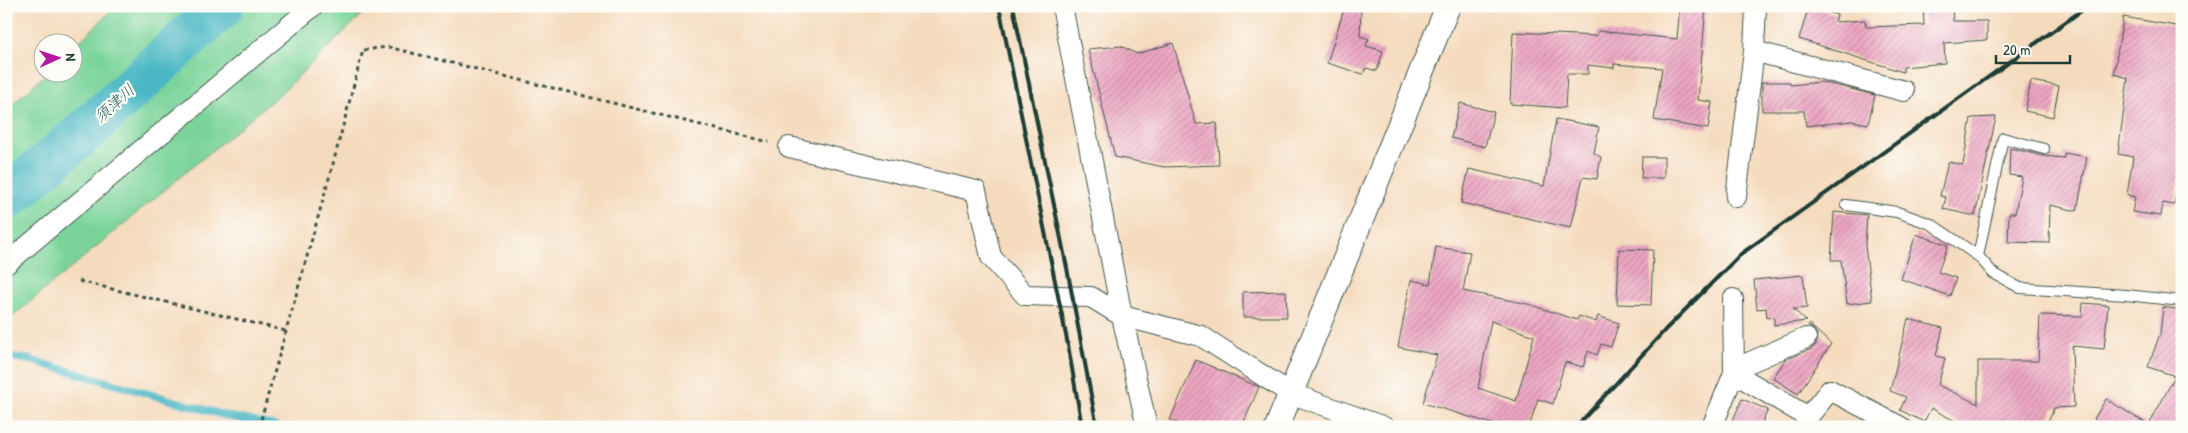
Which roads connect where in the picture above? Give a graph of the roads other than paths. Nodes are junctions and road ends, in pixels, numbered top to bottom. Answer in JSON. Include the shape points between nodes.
{"nodes":[{"id":1,"x":313,"y":6,"type":"edge"},
{"id":2,"x":1062,"y":6,"type":"edge"},
{"id":3,"x":1448,"y":6,"type":"edge"},
{"id":4,"x":1756,"y":6,"type":"edge"},
{"id":5,"x":1754,"y":51,"type":"junction"},
{"id":6,"x":1904,"y":91,"type":"dead end"},
{"id":7,"x":789,"y":147,"type":"road end"},
{"id":8,"x":2044,"y":149,"type":"dead end"},
{"id":9,"x":1736,"y":197,"type":"dead end"},
{"id":10,"x":1846,"y":205,"type":"dead end"},
{"id":11,"x":1978,"y":256,"type":"junction"},
{"id":12,"x":6,"y":264,"type":"edge"},
{"id":13,"x":1733,"y":299,"type":"dead end"},
{"id":14,"x":2182,"y":301,"type":"edge"},
{"id":15,"x":1122,"y":316,"type":"junction"},
{"id":16,"x":1806,"y":338,"type":"dead end"},
{"id":17,"x":1734,"y":371,"type":"junction"},
{"id":18,"x":1290,"y":393,"type":"junction"},
{"id":19,"x":1147,"y":427,"type":"edge"},
{"id":20,"x":1277,"y":427,"type":"edge"},
{"id":21,"x":1384,"y":427,"type":"edge"},
{"id":22,"x":1712,"y":427,"type":"edge"},
{"id":23,"x":1901,"y":427,"type":"edge"}],
"edges":[{"from":1,"to":12,"type":"street"},
{"from":2,"to":15,"type":"street"},
{"from":3,"to":18,"type":"street"},
{"from":4,"to":5,"type":"street"},
{"from":5,"to":6,"type":"street"},
{"from":5,"to":9,"type":"street"},
{"from":7,"to":15,"type":"street","via":[[976,191],[991,257],[1025,295],[1091,296]]},
{"from":8,"to":11,"type":"lane","via":[[2003,138]]},
{"from":10,"to":11,"type":"lane","via":[[1897,212],[1931,224]]},
{"from":11,"to":14,"type":"lane","via":[[1993,273],[2020,288]]},
{"from":13,"to":17,"type":"street"},
{"from":15,"to":18,"type":"street","via":[[1201,336]]},
{"from":15,"to":19,"type":"street"},
{"from":16,"to":17,"type":"street"},
{"from":17,"to":22,"type":"street"},
{"from":17,"to":23,"type":"street","via":[[1808,417],[1830,390]]},
{"from":18,"to":20,"type":"street"},
{"from":18,"to":21,"type":"street"}]}
